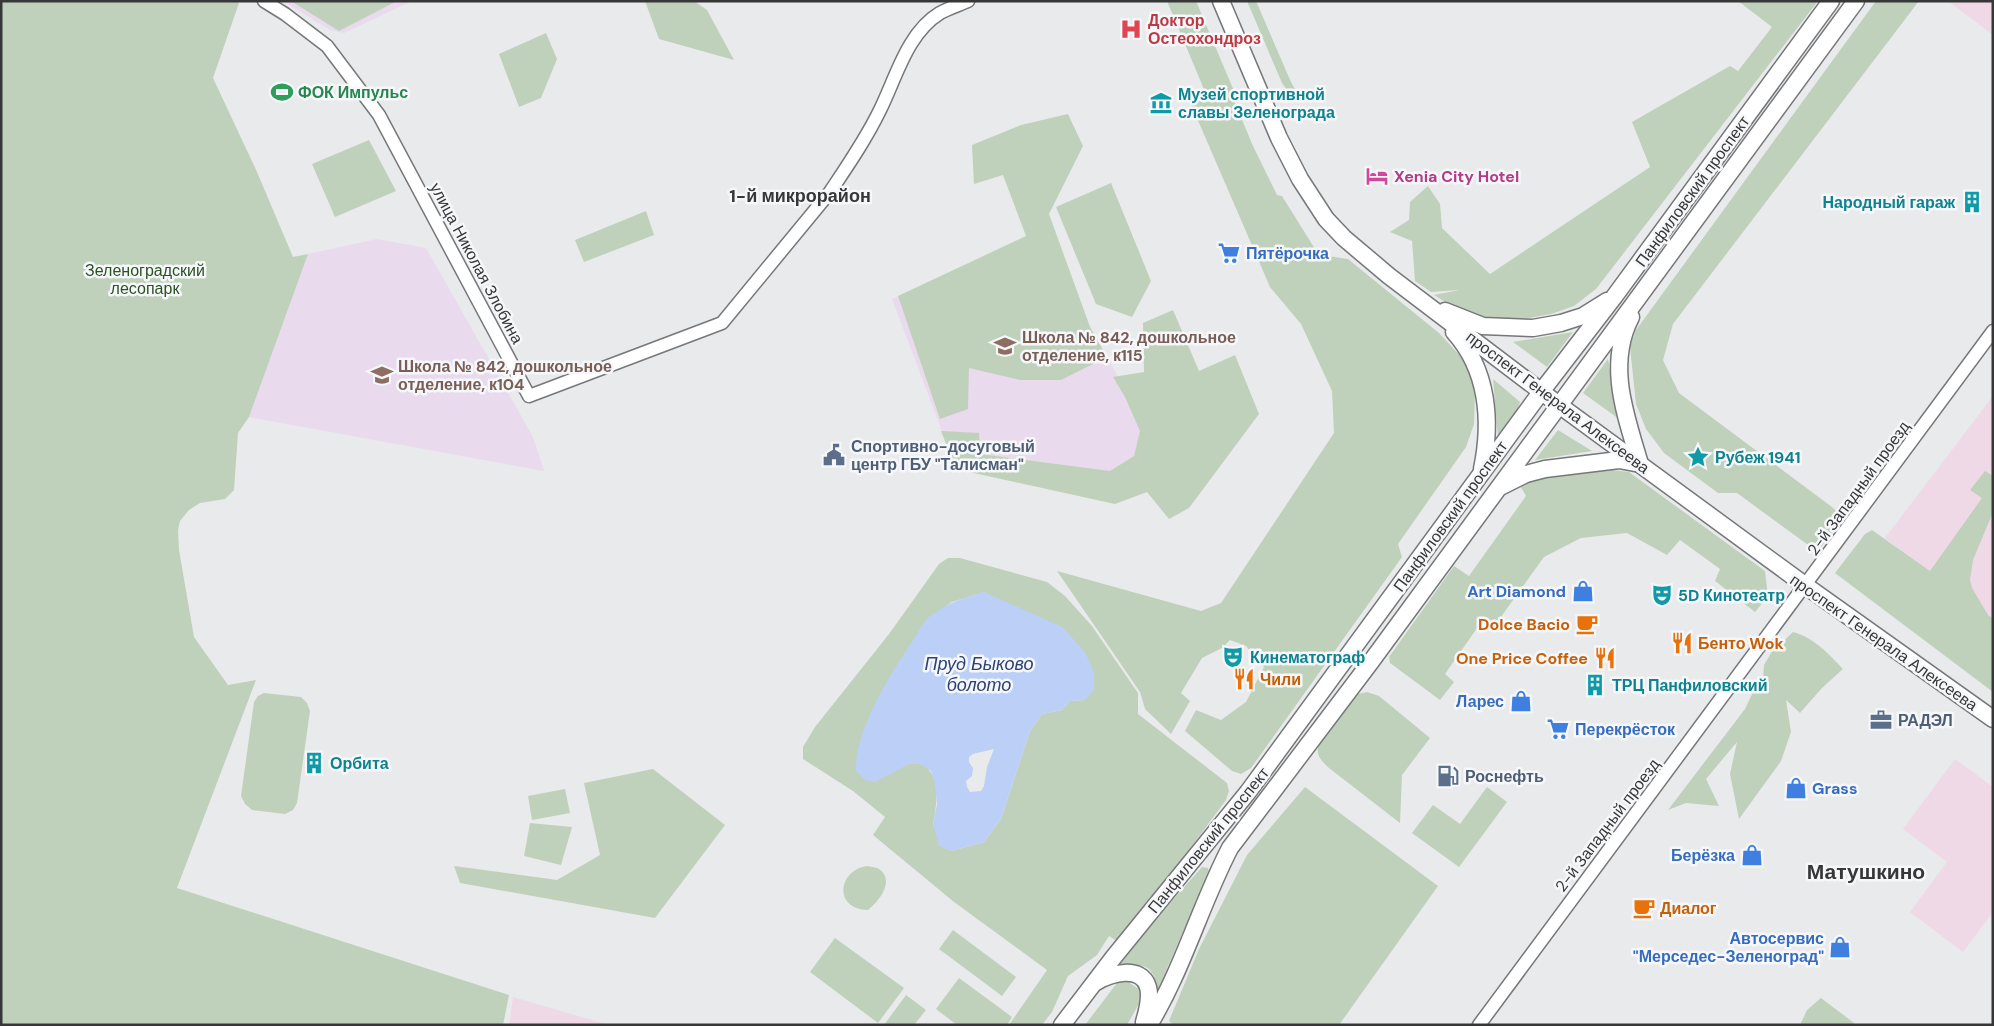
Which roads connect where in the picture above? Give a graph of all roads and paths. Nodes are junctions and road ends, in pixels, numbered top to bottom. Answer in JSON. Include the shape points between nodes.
{"nodes":[{"id":1,"x":264,"y":1,"type":"edge"},
{"id":2,"x":968,"y":1,"type":"edge"},
{"id":3,"x":1221,"y":1,"type":"edge"},
{"id":4,"x":1831,"y":1,"type":"edge"},
{"id":5,"x":1856,"y":1,"type":"edge"},
{"id":6,"x":1666,"y":259,"type":"junction"},
{"id":7,"x":1614,"y":297,"type":"junction"},
{"id":8,"x":1426,"y":304,"type":"junction"},
{"id":9,"x":1993,"y":331,"type":"edge"},
{"id":10,"x":1541,"y":392,"type":"junction"},
{"id":11,"x":1559,"y":405,"type":"junction"},
{"id":12,"x":1640,"y":464,"type":"junction"},
{"id":13,"x":1481,"y":474,"type":"junction"},
{"id":14,"x":1500,"y":486,"type":"junction"},
{"id":15,"x":1806,"y":586,"type":"junction"},
{"id":16,"x":1993,"y":719,"type":"edge"},
{"id":17,"x":1092,"y":985,"type":"junction"},
{"id":18,"x":1062,"y":1025,"type":"edge"},
{"id":19,"x":1144,"y":1025,"type":"edge"},
{"id":20,"x":1149,"y":1025,"type":"edge"},
{"id":21,"x":1479,"y":1025,"type":"edge"}],
"edges":[{"from":1,"to":2,"type":"street","name":"улица Николая Злобина","via":[[328,46],[379,115],[529,396],[722,323],[830,192],[862,144],[918,34],[939,14]]},
{"from":3,"to":8,"type":"main road","name":"проспект Генерала Алексеева","via":[[1279,138],[1326,219],[1344,238]]},
{"from":4,"to":7,"type":"main road","name":"Панфиловский проспект"},
{"from":5,"to":6,"type":"main road","name":"Панфиловский проспект"},
{"from":6,"to":11,"type":"main road","name":"Панфиловский проспект"},
{"from":6,"to":12,"type":"main road","via":[[1630,319],[1621,342],[1618,364],[1622,401]]},
{"from":7,"to":8,"type":"main road","via":[[1583,316],[1533,328],[1483,326]]},
{"from":7,"to":10,"type":"main road","name":"Панфиловский проспект"},
{"from":8,"to":10,"type":"main road","name":"проспект Генерала Алексеева"},
{"from":8,"to":13,"type":"main road","via":[[1474,358],[1484,393],[1488,429]]},
{"from":9,"to":15,"type":"street","name":"2-й Западный проезд"},
{"from":10,"to":11,"type":"main road","name":"проспект Генерала Алексеева"},
{"from":10,"to":13,"type":"main road","name":"Панфиловский проспект"},
{"from":11,"to":12,"type":"main road","name":"проспект Генерала Алексеева"},
{"from":11,"to":14,"type":"main road","name":"Панфиловский проспект"},
{"from":12,"to":14,"type":"main road","via":[[1619,460],[1545,469]]},
{"from":12,"to":15,"type":"main road","name":"проспект Генерала Алексеева"},
{"from":13,"to":17,"type":"main road","name":"Панфиловский проспект","via":[[1248,792]]},
{"from":14,"to":20,"type":"main road","name":"Панфиловский проспект","via":[[1230,848],[1174,979]]},
{"from":15,"to":16,"type":"main road","name":"проспект Генерала Алексеева"},
{"from":15,"to":21,"type":"street","name":"2-й Западный проезд"},
{"from":17,"to":18,"type":"main road","name":"Панфиловский проспект"},
{"from":17,"to":19,"type":"main road","via":[[1119,973],[1139,976],[1148,988]]}]}
